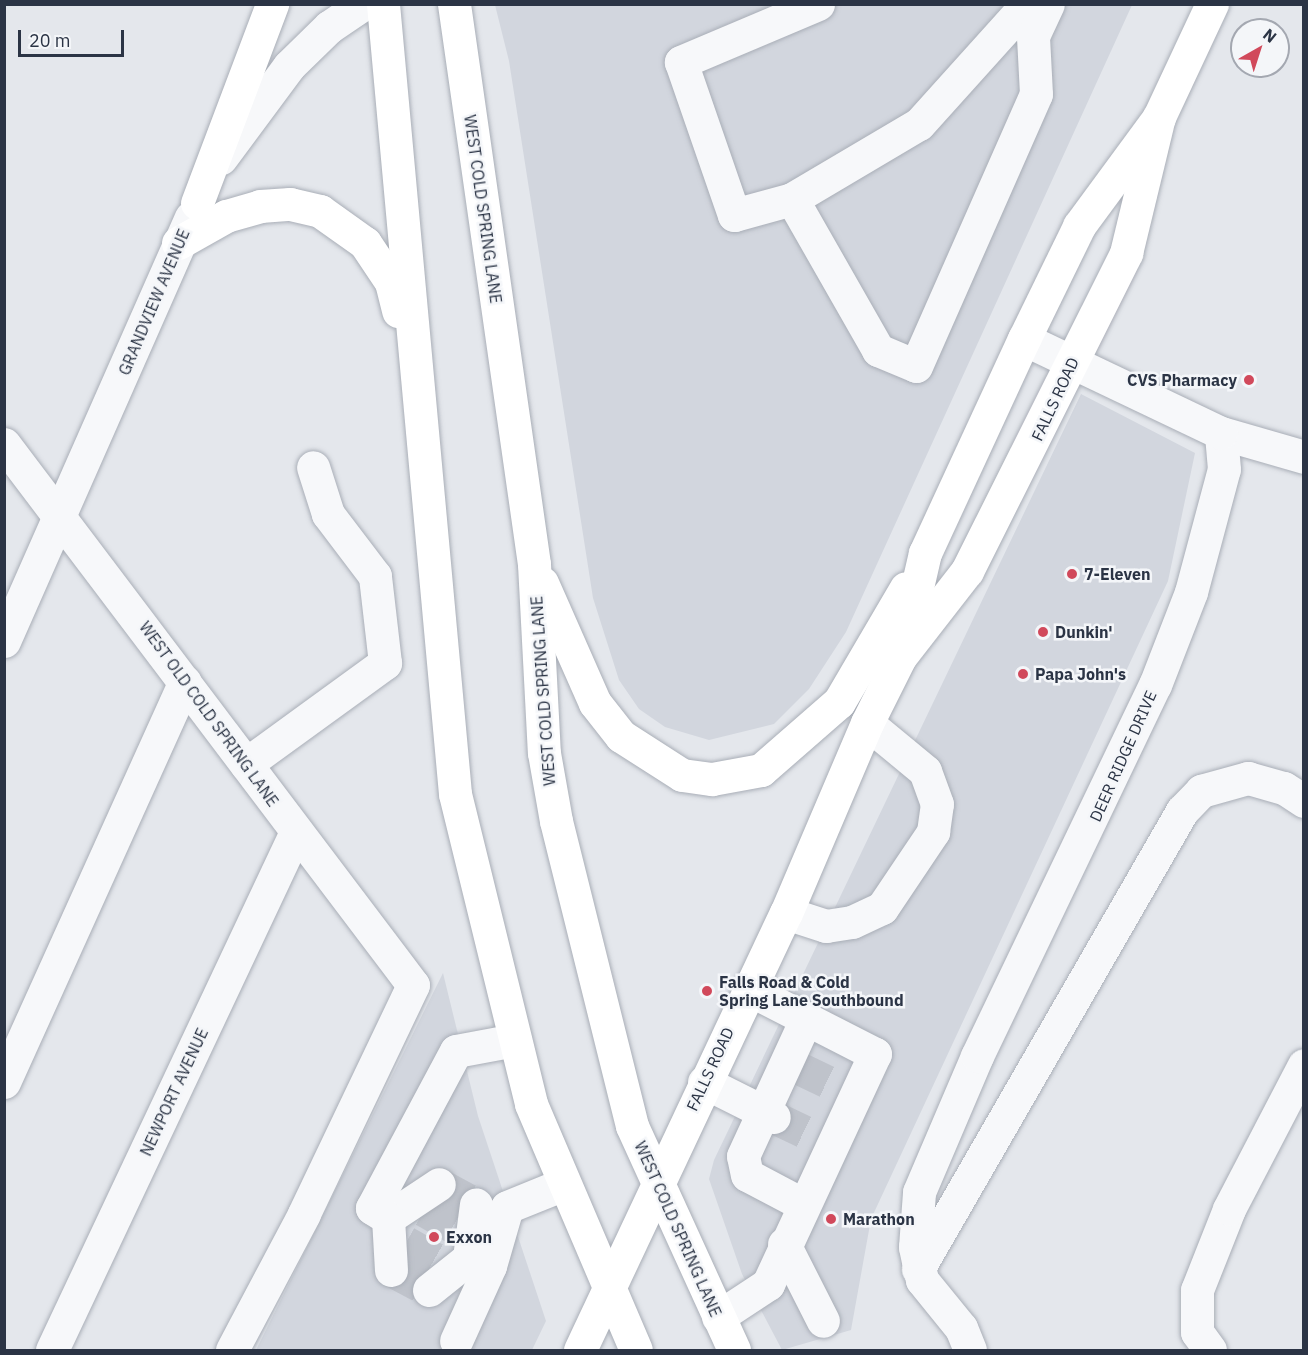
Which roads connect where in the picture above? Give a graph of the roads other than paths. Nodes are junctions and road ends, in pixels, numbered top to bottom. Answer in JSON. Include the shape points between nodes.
{"nodes":[{"id":1,"x":272,"y":4,"type":"edge"},
{"id":2,"x":363,"y":4,"type":"edge"},
{"id":3,"x":383,"y":4,"type":"edge"},
{"id":4,"x":454,"y":4,"type":"edge"},
{"id":5,"x":818,"y":4,"type":"edge"},
{"id":6,"x":1212,"y":4,"type":"edge"},
{"id":7,"x":1029,"y":15,"type":"edge"},
{"id":8,"x":1159,"y":117,"type":"junction"},
{"id":9,"x":792,"y":199,"type":"junction"},
{"id":10,"x":197,"y":203,"type":"junction"},
{"id":11,"x":178,"y":243,"type":"junction"},
{"id":12,"x":1024,"y":339,"type":"junction"},
{"id":13,"x":1072,"y":362,"type":"junction"},
{"id":14,"x":414,"y":375,"type":"junction"},
{"id":15,"x":1221,"y":433,"type":"junction"},
{"id":16,"x":4,"y":444,"type":"edge"},
{"id":17,"x":1304,"y":457,"type":"edge"},
{"id":18,"x":313,"y":466,"type":"dead end"},
{"id":19,"x":62,"y":517,"type":"junction"},
{"id":20,"x":925,"y":553,"type":"junction"},
{"id":21,"x":534,"y":564,"type":"junction"},
{"id":22,"x":4,"y":641,"type":"edge"},
{"id":23,"x":900,"y":657,"type":"junction"},
{"id":24,"x":185,"y":682,"type":"junction"},
{"id":25,"x":867,"y":723,"type":"junction"},
{"id":26,"x":246,"y":764,"type":"junction"},
{"id":27,"x":1304,"y":801,"type":"edge"},
{"id":28,"x":295,"y":834,"type":"junction"},
{"id":29,"x":786,"y":913,"type":"junction"},
{"id":30,"x":748,"y":989,"type":"junction"},
{"id":31,"x":806,"y":1019,"type":"junction"},
{"id":32,"x":515,"y":1040,"type":"junction"},
{"id":33,"x":1304,"y":1065,"type":"edge"},
{"id":34,"x":4,"y":1082,"type":"edge"},
{"id":35,"x":704,"y":1082,"type":"junction"},
{"id":36,"x":769,"y":1114,"type":"junction"},
{"id":37,"x":564,"y":1184,"type":"junction"},
{"id":38,"x":656,"y":1187,"type":"junction"},
{"id":39,"x":431,"y":1197,"type":"dead end"},
{"id":40,"x":804,"y":1205,"type":"junction"},
{"id":41,"x":784,"y":1244,"type":"junction"},
{"id":42,"x":918,"y":1269,"type":"junction"},
{"id":43,"x":607,"y":1292,"type":"junction"},
{"id":44,"x":718,"y":1317,"type":"junction"},
{"id":45,"x":824,"y":1321,"type":"dead end"},
{"id":46,"x":460,"y":1347,"type":"edge"},
{"id":47,"x":52,"y":1350,"type":"edge"},
{"id":48,"x":232,"y":1350,"type":"edge"},
{"id":49,"x":580,"y":1350,"type":"edge"},
{"id":50,"x":636,"y":1350,"type":"edge"},
{"id":51,"x":734,"y":1350,"type":"edge"},
{"id":52,"x":970,"y":1350,"type":"edge"},
{"id":53,"x":1210,"y":1350,"type":"edge"}],
"edges":[{"from":1,"to":10,"type":"main road"},
{"from":2,"to":10,"type":"street","name":"GRANDVIEW AVENUE","via":[[329,27],[289,66],[238,131]]},
{"from":3,"to":14,"type":"main road"},
{"from":4,"to":21,"type":"main road","name":"WEST COLD SPRING LANE"},
{"from":5,"to":9,"type":"street","via":[[681,62],[734,215]]},
{"from":6,"to":8,"type":"main road","name":"FALLS ROAD"},
{"from":7,"to":9,"type":"street","via":[[918,124]]},
{"from":7,"to":9,"type":"street","via":[[1036,94],[916,366],[878,350]]},
{"from":8,"to":12,"type":"main road","name":"FALLS ROAD","via":[[1078,226]]},
{"from":8,"to":13,"type":"main road","name":"FALLS ROAD","via":[[1126,253]]},
{"from":10,"to":11,"type":"street","name":"GRANDVIEW AVENUE"},
{"from":11,"to":14,"type":"main road","via":[[226,216],[260,206],[291,204],[340,222],[365,243],[391,282]]},
{"from":11,"to":19,"type":"street","name":"GRANDVIEW AVENUE"},
{"from":12,"to":13,"type":"street"},
{"from":12,"to":20,"type":"main road","name":"FALLS ROAD"},
{"from":13,"to":15,"type":"street"},
{"from":13,"to":23,"type":"main road","name":"FALLS ROAD","via":[[967,571]]},
{"from":14,"to":32,"type":"main road","via":[[454,794]]},
{"from":15,"to":17,"type":"street"},
{"from":15,"to":42,"type":"street","name":"DEER RIDGE DRIVE","via":[[1224,469],[1191,592],[1126,752],[936,1146],[919,1192]]},
{"from":16,"to":19,"type":"street","name":"WEST OLD COLD SPRING LANE"},
{"from":18,"to":26,"type":"street","via":[[328,514],[375,576],[385,663]]},
{"from":19,"to":22,"type":"street","name":"GRANDVIEW AVENUE"},
{"from":19,"to":24,"type":"street","name":"WEST OLD COLD SPRING LANE"},
{"from":20,"to":21,"type":"main road","via":[[839,702],[761,770],[712,779],[682,775],[621,736],[590,693]]},
{"from":20,"to":23,"type":"main road","name":"FALLS ROAD"},
{"from":21,"to":38,"type":"main road","name":"WEST COLD SPRING LANE","via":[[544,753],[556,821],[607,1038]]},
{"from":23,"to":25,"type":"main road","name":"FALLS ROAD"},
{"from":24,"to":26,"type":"street","name":"WEST OLD COLD SPRING LANE"},
{"from":24,"to":34,"type":"street"},
{"from":25,"to":29,"type":"main road","name":"FALLS ROAD"},
{"from":25,"to":29,"type":"street","via":[[926,771],[937,804],[933,832],[882,908],[852,922],[826,926]]},
{"from":26,"to":28,"type":"street","name":"WEST OLD COLD SPRING LANE"},
{"from":27,"to":42,"type":"street","via":[[1284,788],[1248,778],[1201,790],[1182,811]]},
{"from":28,"to":47,"type":"street","name":"NEWPORT AVENUE"},
{"from":28,"to":48,"type":"street","name":"WEST OLD COLD SPRING LANE","via":[[413,985],[304,1214]]},
{"from":29,"to":30,"type":"main road","name":"FALLS ROAD"},
{"from":30,"to":31,"type":"street"},
{"from":30,"to":35,"type":"main road","name":"FALLS ROAD"},
{"from":31,"to":36,"type":"street","via":[[792,1064]]},
{"from":31,"to":40,"type":"street","via":[[875,1054],[849,1092],[826,1141]]},
{"from":32,"to":37,"type":"main road","via":[[531,1104]]},
{"from":32,"to":39,"type":"street","via":[[456,1051],[372,1208],[395,1243]]},
{"from":33,"to":53,"type":"street","via":[[1229,1209],[1197,1290],[1197,1332]]},
{"from":35,"to":36,"type":"street"},
{"from":35,"to":38,"type":"main road","name":"FALLS ROAD"},
{"from":36,"to":40,"type":"street","via":[[743,1156],[747,1175]]},
{"from":37,"to":43,"type":"main road"},
{"from":37,"to":46,"type":"street","via":[[507,1207],[462,1252]]},
{"from":38,"to":43,"type":"main road","name":"FALLS ROAD"},
{"from":38,"to":44,"type":"main road","name":"WEST COLD SPRING LANE"},
{"from":40,"to":41,"type":"street"},
{"from":41,"to":44,"type":"street","via":[[768,1284]]},
{"from":41,"to":45,"type":"street"},
{"from":42,"to":52,"type":"street"},
{"from":43,"to":49,"type":"main road","name":"FALLS ROAD"},
{"from":43,"to":50,"type":"main road"},
{"from":44,"to":51,"type":"main road","name":"WEST COLD SPRING LANE"}]}
